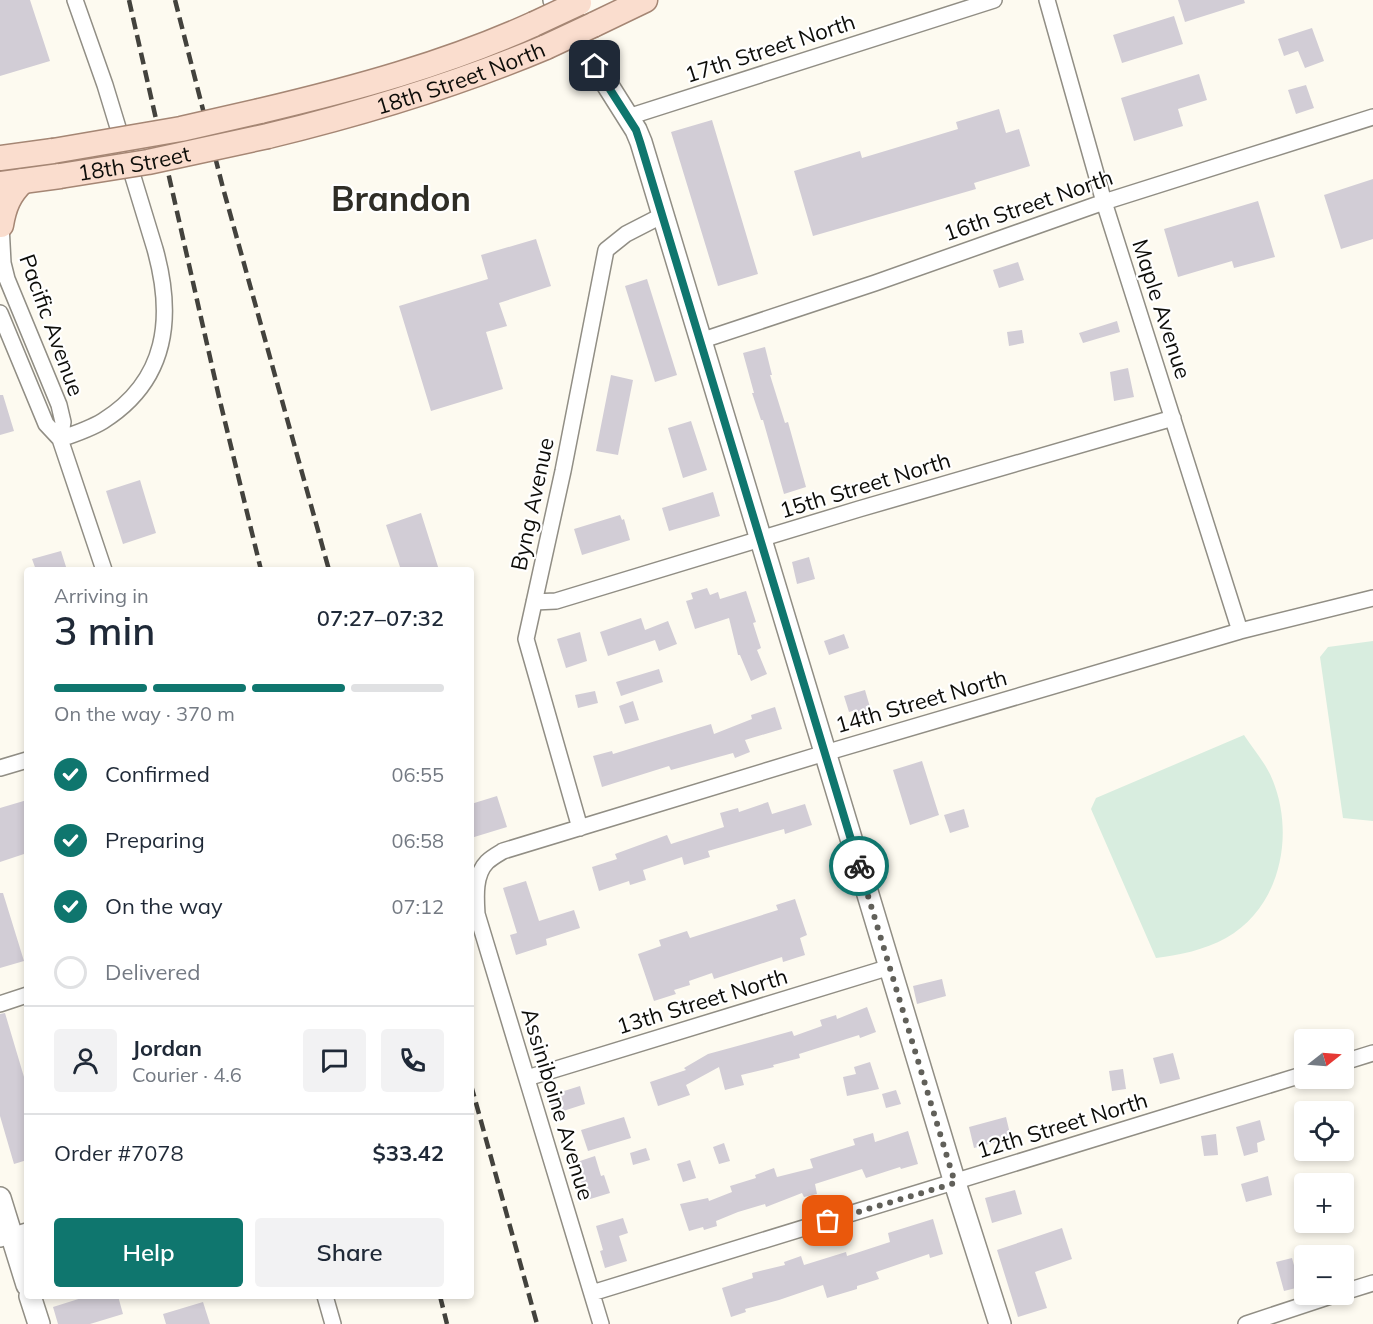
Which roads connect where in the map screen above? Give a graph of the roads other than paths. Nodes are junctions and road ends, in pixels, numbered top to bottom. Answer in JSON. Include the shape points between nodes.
{"nodes":[{"id":1,"x":75,"y":0,"type":"edge"},
{"id":2,"x":645,"y":0,"type":"edge"},
{"id":3,"x":994,"y":0,"type":"edge"},
{"id":4,"x":1047,"y":0,"type":"edge"},
{"id":5,"x":571,"y":5,"type":"edge"},
{"id":6,"x":260,"y":111,"type":"joint"},
{"id":7,"x":628,"y":117,"type":"junction"},
{"id":8,"x":1373,"y":117,"type":"edge"},
{"id":9,"x":268,"y":136,"type":"joint"},
{"id":10,"x":0,"y":158,"type":"edge"},
{"id":11,"x":12,"y":183,"type":"edge"},
{"id":12,"x":1104,"y":202,"type":"junction"},
{"id":13,"x":663,"y":215,"type":"junction"},
{"id":14,"x":1,"y":225,"type":"edge"},
{"id":15,"x":0,"y":313,"type":"edge"},
{"id":16,"x":700,"y":341,"type":"junction"},
{"id":17,"x":1173,"y":418,"type":"junction"},
{"id":18,"x":60,"y":439,"type":"junction"},
{"id":19,"x":761,"y":540,"type":"junction"},
{"id":20,"x":103,"y":567,"type":"edge"},
{"id":21,"x":1373,"y":598,"type":"edge"},
{"id":22,"x":534,"y":602,"type":"junction"},
{"id":23,"x":1240,"y":631,"type":"junction"},
{"id":24,"x":825,"y":753,"type":"junction"},
{"id":25,"x":24,"y":761,"type":"edge"},
{"id":26,"x":0,"y":768,"type":"edge"},
{"id":27,"x":579,"y":828,"type":"junction"},
{"id":28,"x":476,"y":896,"type":"joint"},
{"id":29,"x":890,"y":967,"type":"junction"},
{"id":30,"x":24,"y":996,"type":"edge"},
{"id":31,"x":0,"y":1004,"type":"edge"},
{"id":32,"x":1373,"y":1053,"type":"edge"},
{"id":33,"x":1354,"y":1059,"type":"edge"},
{"id":34,"x":1294,"y":1077,"type":"edge"},
{"id":35,"x":527,"y":1078,"type":"junction"},
{"id":36,"x":955,"y":1183,"type":"junction"},
{"id":37,"x":0,"y":1198,"type":"edge"},
{"id":38,"x":13,"y":1236,"type":"edge"},
{"id":39,"x":24,"y":1274,"type":"edge"},
{"id":40,"x":1373,"y":1283,"type":"edge"},
{"id":41,"x":1354,"y":1289,"type":"edge"},
{"id":42,"x":592,"y":1293,"type":"junction"},
{"id":43,"x":31,"y":1299,"type":"edge"},
{"id":44,"x":326,"y":1299,"type":"edge"},
{"id":45,"x":1304,"y":1305,"type":"edge"},
{"id":46,"x":39,"y":1324,"type":"edge"},
{"id":47,"x":333,"y":1324,"type":"edge"},
{"id":48,"x":601,"y":1324,"type":"edge"},
{"id":49,"x":1000,"y":1324,"type":"edge"},
{"id":50,"x":1246,"y":1324,"type":"edge"}],
"edges":[{"from":1,"to":18,"type":"street","via":[[161,269],[165,311],[158,358],[136,392],[103,421]]},
{"from":2,"to":9,"type":"main road","name":"18th Street North","bridge":true,"via":[[546,47],[427,93]]},
{"from":3,"to":7,"type":"street","name":"17th Street North"},
{"from":4,"to":12,"type":"street","name":"Maple Avenue"},
{"from":5,"to":6,"type":"main road","name":"18th Street North","bridge":true,"via":[[466,52],[405,73]]},
{"from":5,"to":7,"type":"street"},
{"from":6,"to":10,"type":"main road","name":"18th Street","bridge":true,"via":[[181,129]]},
{"from":7,"to":13,"type":"street"},
{"from":8,"to":12,"type":"street","name":"16th Street North"},
{"from":9,"to":11,"type":"main road","name":"18th Street","bridge":true,"via":[[148,162]]},
{"from":11,"to":14,"type":"main road"},
{"from":12,"to":16,"type":"street","name":"16th Street North"},
{"from":12,"to":17,"type":"street","name":"Maple Avenue"},
{"from":13,"to":16,"type":"street"},
{"from":13,"to":22,"type":"street","name":"Byng Avenue","via":[[626,234],[606,250]]},
{"from":14,"to":18,"type":"street","name":"Pacific Avenue","via":[[7,279],[59,405],[63,422]]},
{"from":15,"to":18,"type":"street","name":"Pacific Avenue","via":[[46,424]]},
{"from":16,"to":19,"type":"street"},
{"from":17,"to":19,"type":"street","name":"15th Street North"},
{"from":17,"to":23,"type":"street","name":"Maple Avenue"},
{"from":18,"to":20,"type":"street","name":"Pacific Avenue"},
{"from":19,"to":22,"type":"street","name":"15th Street North","via":[[556,600]]},
{"from":19,"to":24,"type":"street"},
{"from":21,"to":23,"type":"street","name":"14th Street North"},
{"from":22,"to":27,"type":"street","name":"Byng Avenue","via":[[526,639]]},
{"from":23,"to":24,"type":"street","name":"14th Street North"},
{"from":24,"to":27,"type":"street","name":"14th Street North"},
{"from":24,"to":29,"type":"street"},
{"from":25,"to":26,"type":"street"},
{"from":27,"to":28,"type":"street","name":"14th Street North","via":[[503,851],[486,862]]},
{"from":28,"to":35,"type":"street","name":"Assiniboine Avenue","via":[[477,914]]},
{"from":29,"to":35,"type":"street","name":"13th Street North"},
{"from":29,"to":36,"type":"street"},
{"from":30,"to":31,"type":"street"},
{"from":32,"to":33,"type":"street"},
{"from":34,"to":36,"type":"street","name":"12th Street North"},
{"from":35,"to":42,"type":"street","name":"Assiniboine Avenue"},
{"from":36,"to":42,"type":"street","name":"12th Street North"},
{"from":36,"to":49,"type":"street"},
{"from":37,"to":38,"type":"street"},
{"from":38,"to":39,"type":"street"},
{"from":40,"to":41,"type":"street"},
{"from":42,"to":48,"type":"street","name":"Assiniboine Avenue"},
{"from":43,"to":46,"type":"street"},
{"from":44,"to":47,"type":"street"},
{"from":45,"to":50,"type":"street"}]}
